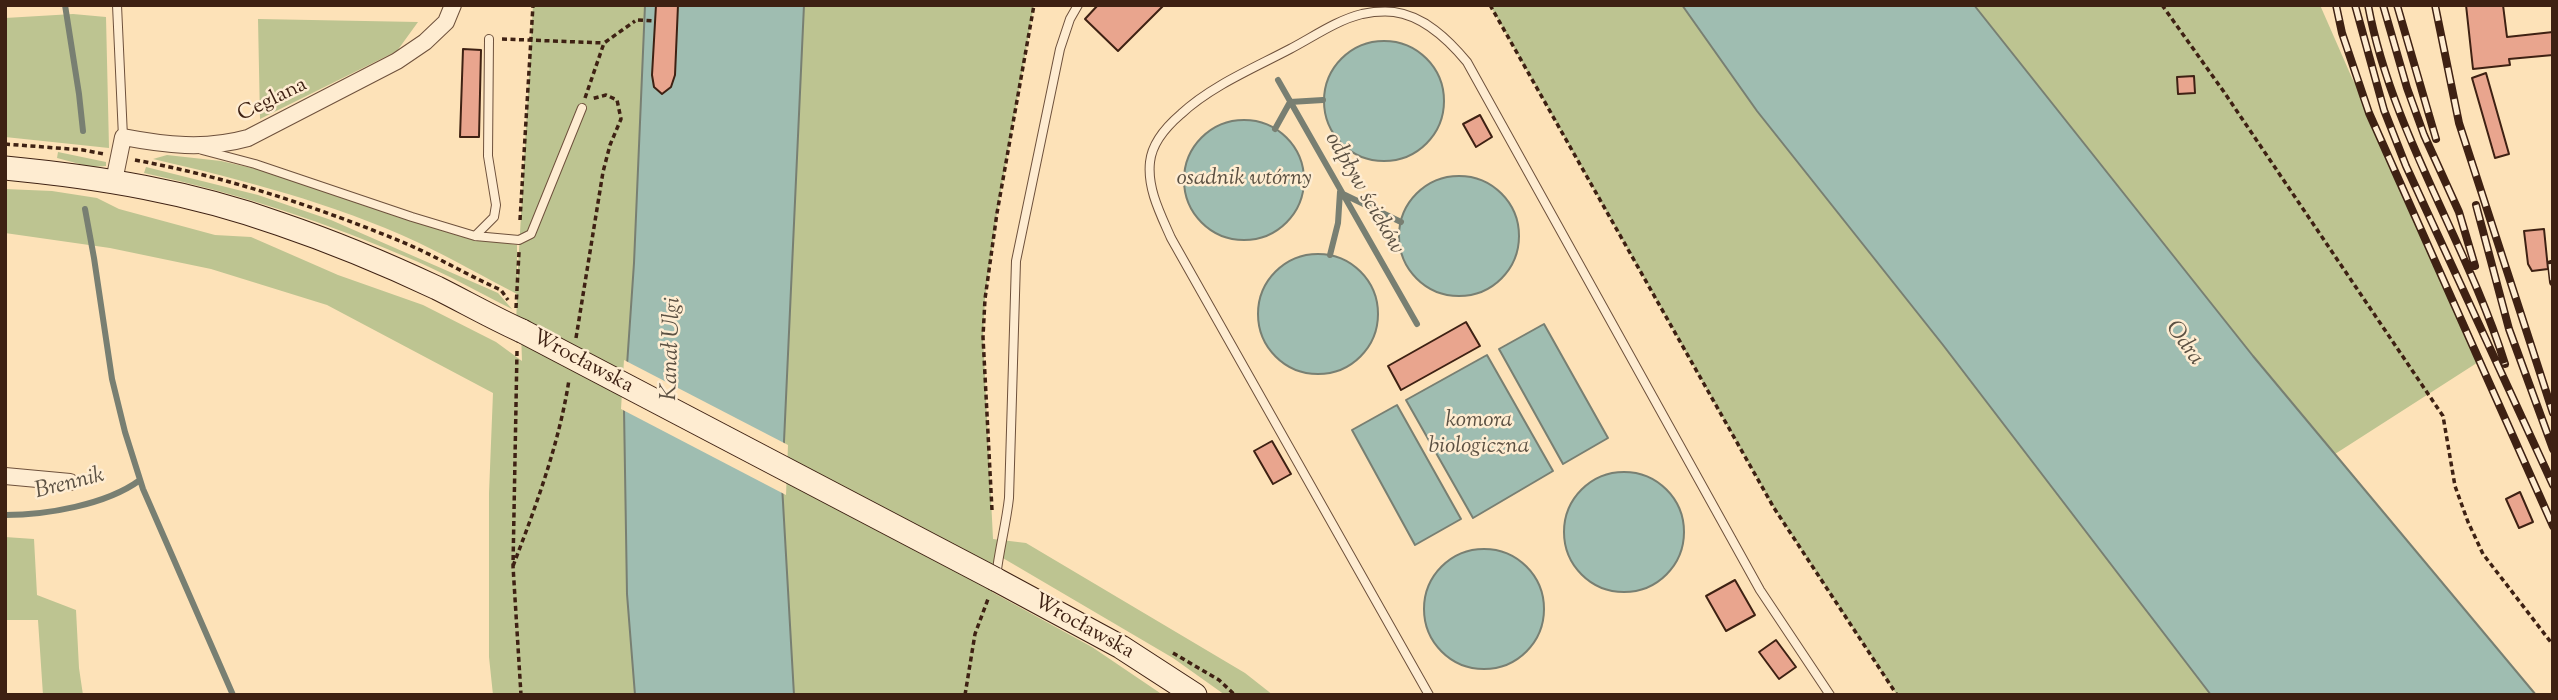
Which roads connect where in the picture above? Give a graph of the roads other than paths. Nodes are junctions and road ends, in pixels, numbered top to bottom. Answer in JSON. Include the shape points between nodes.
{"nodes":[{"id":1,"x":117,"y":5,"type":"edge"},
{"id":2,"x":453,"y":5,"type":"edge"},
{"id":3,"x":1078,"y":5,"type":"edge"},
{"id":4,"x":489,"y":39,"type":"road end"},
{"id":5,"x":582,"y":108,"type":"road end"},
{"id":6,"x":123,"y":137,"type":"junction"},
{"id":7,"x":188,"y":146,"type":"junction"},
{"id":8,"x":5,"y":168,"type":"edge"},
{"id":9,"x":114,"y":181,"type":"junction"},
{"id":10,"x":475,"y":236,"type":"junction"},
{"id":11,"x":5,"y":476,"type":"edge"},
{"id":12,"x":70,"y":482,"type":"dead end"},
{"id":13,"x":993,"y":586,"type":"junction"},
{"id":14,"x":1195,"y":695,"type":"edge"},
{"id":15,"x":1429,"y":695,"type":"edge"},
{"id":16,"x":1830,"y":695,"type":"edge"}],
"edges":[{"from":1,"to":6,"type":"lane"},
{"from":2,"to":7,"type":"street","name":"Ceglana","via":[[439,29],[397,61],[247,138],[223,145]]},
{"from":3,"to":13,"type":"lane","via":[[1060,49],[1016,261],[1009,498]]},
{"from":4,"to":10,"type":"lane","via":[[488,156],[496,205],[494,217]]},
{"from":5,"to":10,"type":"lane","via":[[531,234],[519,240]]},
{"from":6,"to":7,"type":"street","name":"Ceglana"},
{"from":6,"to":9,"type":"street"},
{"from":7,"to":10,"type":"lane"},
{"from":8,"to":9,"type":"main road","name":"Wrocławska"},
{"from":9,"to":13,"type":"main road","name":"Wrocławska","bridge":true,"via":[[279,223],[425,283]]},
{"from":11,"to":12,"type":"street"},
{"from":13,"to":14,"type":"main road","name":"Wrocławska","via":[[1121,647]]},
{"from":15,"to":16,"type":"lane","via":[[1171,238],[1151,181],[1150,162],[1156,144],[1167,127],[1198,100],[1342,21],[1377,12],[1394,12],[1421,22],[1446,38],[1466,62],[1760,590]]}]}
